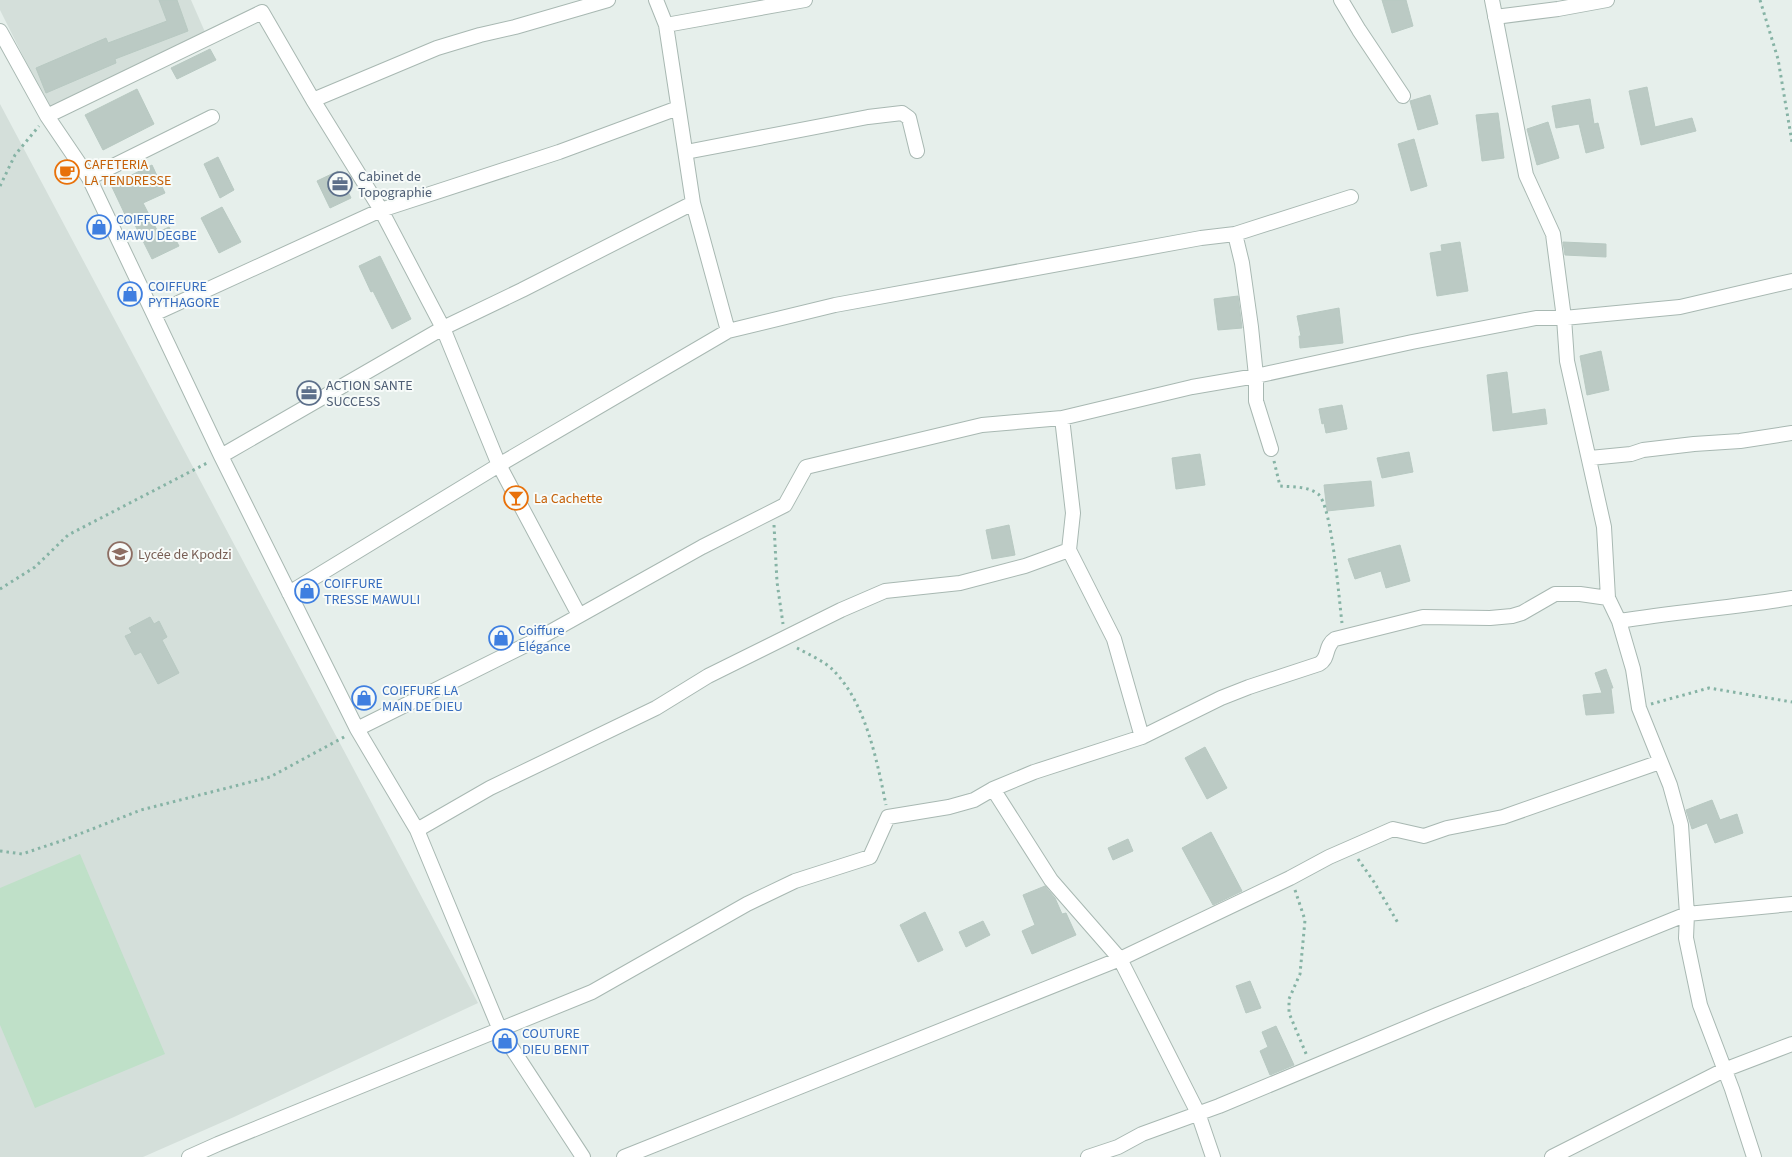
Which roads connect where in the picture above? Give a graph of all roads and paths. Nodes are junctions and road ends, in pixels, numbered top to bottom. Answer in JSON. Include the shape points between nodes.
{"nodes":[{"id":1,"x":608,"y":0,"type":"edge"},
{"id":2,"x":656,"y":0,"type":"edge"},
{"id":3,"x":805,"y":0,"type":"edge"},
{"id":4,"x":1341,"y":0,"type":"edge"},
{"id":5,"x":1492,"y":0,"type":"edge"},
{"id":6,"x":1607,"y":0,"type":"edge"},
{"id":7,"x":1760,"y":0,"type":"edge"},
{"id":8,"x":1494,"y":17,"type":"junction"},
{"id":9,"x":666,"y":25,"type":"junction"},
{"id":10,"x":0,"y":31,"type":"edge"},
{"id":11,"x":1403,"y":96,"type":"dead end"},
{"id":12,"x":313,"y":100,"type":"junction"},
{"id":13,"x":678,"y":108,"type":"junction"},
{"id":14,"x":47,"y":116,"type":"junction"},
{"id":15,"x":212,"y":117,"type":"dead end"},
{"id":16,"x":1792,"y":142,"type":"edge"},
{"id":17,"x":917,"y":151,"type":"dead end"},
{"id":18,"x":686,"y":152,"type":"junction"},
{"id":19,"x":89,"y":178,"type":"junction"},
{"id":20,"x":0,"y":186,"type":"edge"},
{"id":21,"x":1351,"y":197,"type":"dead end"},
{"id":22,"x":693,"y":203,"type":"junction"},
{"id":23,"x":381,"y":210,"type":"junction"},
{"id":24,"x":1235,"y":234,"type":"junction"},
{"id":25,"x":1792,"y":281,"type":"edge"},
{"id":26,"x":154,"y":314,"type":"junction"},
{"id":27,"x":1564,"y":318,"type":"junction"},
{"id":28,"x":443,"y":328,"type":"junction"},
{"id":29,"x":728,"y":331,"type":"junction"},
{"id":30,"x":1256,"y":376,"type":"junction"},
{"id":31,"x":1062,"y":418,"type":"junction"},
{"id":32,"x":1792,"y":433,"type":"edge"},
{"id":33,"x":1271,"y":449,"type":"joint"},
{"id":34,"x":221,"y":456,"type":"junction"},
{"id":35,"x":1590,"y":458,"type":"junction"},
{"id":36,"x":498,"y":464,"type":"junction"},
{"id":37,"x":774,"y":517,"type":"dead end"},
{"id":38,"x":1070,"y":550,"type":"junction"},
{"id":39,"x":0,"y":589,"type":"edge"},
{"id":40,"x":289,"y":593,"type":"junction"},
{"id":41,"x":1608,"y":598,"type":"junction"},
{"id":42,"x":1792,"y":598,"type":"edge"},
{"id":43,"x":579,"y":614,"type":"junction"},
{"id":44,"x":1619,"y":621,"type":"junction"},
{"id":45,"x":1344,"y":638,"type":"junction"},
{"id":46,"x":784,"y":640,"type":"junction"},
{"id":47,"x":1792,"y":702,"type":"edge"},
{"id":48,"x":1639,"y":708,"type":"junction"},
{"id":49,"x":357,"y":729,"type":"junction"},
{"id":50,"x":1142,"y":737,"type":"junction"},
{"id":51,"x":1660,"y":762,"type":"junction"},
{"id":52,"x":993,"y":789,"type":"junction"},
{"id":53,"x":888,"y":817,"type":"junction"},
{"id":54,"x":417,"y":830,"type":"junction"},
{"id":55,"x":1350,"y":848,"type":"junction"},
{"id":56,"x":0,"y":852,"type":"edge"},
{"id":57,"x":1290,"y":878,"type":"junction"},
{"id":58,"x":1792,"y":904,"type":"edge"},
{"id":59,"x":1687,"y":914,"type":"junction"},
{"id":60,"x":1398,"y":923,"type":"dead end"},
{"id":61,"x":1120,"y":959,"type":"junction"},
{"id":62,"x":500,"y":1030,"type":"junction"},
{"id":63,"x":1792,"y":1044,"type":"edge"},
{"id":64,"x":1312,"y":1067,"type":"junction"},
{"id":65,"x":1724,"y":1070,"type":"junction"},
{"id":66,"x":1198,"y":1113,"type":"junction"},
{"id":67,"x":189,"y":1157,"type":"edge"},
{"id":68,"x":583,"y":1157,"type":"edge"},
{"id":69,"x":624,"y":1157,"type":"edge"},
{"id":70,"x":1088,"y":1157,"type":"edge"},
{"id":71,"x":1213,"y":1157,"type":"edge"},
{"id":72,"x":1552,"y":1157,"type":"edge"},
{"id":73,"x":1754,"y":1157,"type":"edge"}],
"edges":[{"from":1,"to":12,"type":"street","via":[[437,48]]},
{"from":2,"to":9,"type":"street"},
{"from":3,"to":9,"type":"street"},
{"from":4,"to":11,"type":"street"},
{"from":5,"to":8,"type":"street"},
{"from":6,"to":8,"type":"street","via":[[1558,10]]},
{"from":7,"to":16,"type":"path","via":[[1778,59]]},
{"from":8,"to":27,"type":"street","via":[[1526,175],[1553,234]]},
{"from":9,"to":13,"type":"street"},
{"from":10,"to":14,"type":"street"},
{"from":12,"to":14,"type":"street","via":[[262,12]]},
{"from":12,"to":23,"type":"street"},
{"from":13,"to":18,"type":"street"},
{"from":13,"to":23,"type":"street","via":[[559,152]]},
{"from":14,"to":19,"type":"street"},
{"from":14,"to":20,"type":"path","via":[[15,155]]},
{"from":15,"to":19,"type":"street"},
{"from":17,"to":18,"type":"street","via":[[909,118],[902,113]]},
{"from":18,"to":22,"type":"street"},
{"from":19,"to":26,"type":"street"},
{"from":21,"to":24,"type":"street"},
{"from":22,"to":28,"type":"street"},
{"from":22,"to":29,"type":"street"},
{"from":23,"to":26,"type":"street"},
{"from":23,"to":28,"type":"street"},
{"from":24,"to":29,"type":"street","via":[[835,305]]},
{"from":24,"to":30,"type":"street"},
{"from":25,"to":27,"type":"street","via":[[1680,307]]},
{"from":26,"to":34,"type":"street"},
{"from":27,"to":30,"type":"street","via":[[1527,319]]},
{"from":27,"to":35,"type":"street","via":[[1569,374]]},
{"from":28,"to":34,"type":"street"},
{"from":28,"to":36,"type":"street"},
{"from":29,"to":36,"type":"street"},
{"from":30,"to":31,"type":"street","via":[[1192,387]]},
{"from":30,"to":33,"type":"street","via":[[1256,401]]},
{"from":31,"to":38,"type":"street","via":[[1072,513]]},
{"from":31,"to":43,"type":"street","via":[[982,425],[806,467],[785,505]]},
{"from":32,"to":35,"type":"street"},
{"from":33,"to":45,"type":"path","via":[[1280,486],[1308,488],[1320,495],[1328,514]]},
{"from":34,"to":39,"type":"path","via":[[68,535],[35,567]]},
{"from":34,"to":40,"type":"street"},
{"from":35,"to":41,"type":"street","via":[[1604,527]]},
{"from":36,"to":40,"type":"street"},
{"from":36,"to":43,"type":"street"},
{"from":37,"to":46,"type":"path"},
{"from":38,"to":46,"type":"street","via":[[960,583],[885,592],[841,610]]},
{"from":38,"to":50,"type":"street","via":[[1114,639]]},
{"from":40,"to":49,"type":"street"},
{"from":41,"to":44,"type":"street"},
{"from":41,"to":45,"type":"street","via":[[1555,594],[1512,616],[1423,617]]},
{"from":42,"to":44,"type":"street"},
{"from":43,"to":49,"type":"street","via":[[534,641]]},
{"from":44,"to":48,"type":"street","via":[[1633,669]]},
{"from":45,"to":50,"type":"street","via":[[1329,644],[1326,658],[1319,664],[1221,698]]},
{"from":46,"to":53,"type":"path","via":[[832,669],[851,693],[877,760]]},
{"from":46,"to":54,"type":"street","via":[[708,676],[656,708],[490,788]]},
{"from":47,"to":48,"type":"path","via":[[1709,688]]},
{"from":48,"to":51,"type":"street"},
{"from":49,"to":54,"type":"street"},
{"from":49,"to":56,"type":"path","via":[[270,777],[141,810],[22,854]]},
{"from":50,"to":52,"type":"street","via":[[1034,772]]},
{"from":51,"to":55,"type":"street","via":[[1503,817],[1424,836],[1392,830]]},
{"from":51,"to":59,"type":"street","via":[[1681,825]]},
{"from":52,"to":53,"type":"street","via":[[974,800],[949,807]]},
{"from":52,"to":61,"type":"street","via":[[1051,880]]},
{"from":53,"to":62,"type":"street","via":[[870,857],[795,880],[592,992]]},
{"from":54,"to":62,"type":"street"},
{"from":55,"to":57,"type":"street"},
{"from":55,"to":60,"type":"path"},
{"from":57,"to":61,"type":"street"},
{"from":57,"to":64,"type":"path","via":[[1306,920],[1300,974],[1288,999],[1290,1013]]},
{"from":58,"to":59,"type":"street"},
{"from":59,"to":64,"type":"street"},
{"from":59,"to":65,"type":"street","via":[[1686,938],[1700,1005]]},
{"from":61,"to":66,"type":"street"},
{"from":61,"to":69,"type":"street"},
{"from":62,"to":67,"type":"street"},
{"from":62,"to":68,"type":"street"},
{"from":63,"to":65,"type":"street"},
{"from":64,"to":66,"type":"street"},
{"from":65,"to":72,"type":"street"},
{"from":65,"to":73,"type":"street"},
{"from":66,"to":70,"type":"street"},
{"from":66,"to":71,"type":"street"}]}
